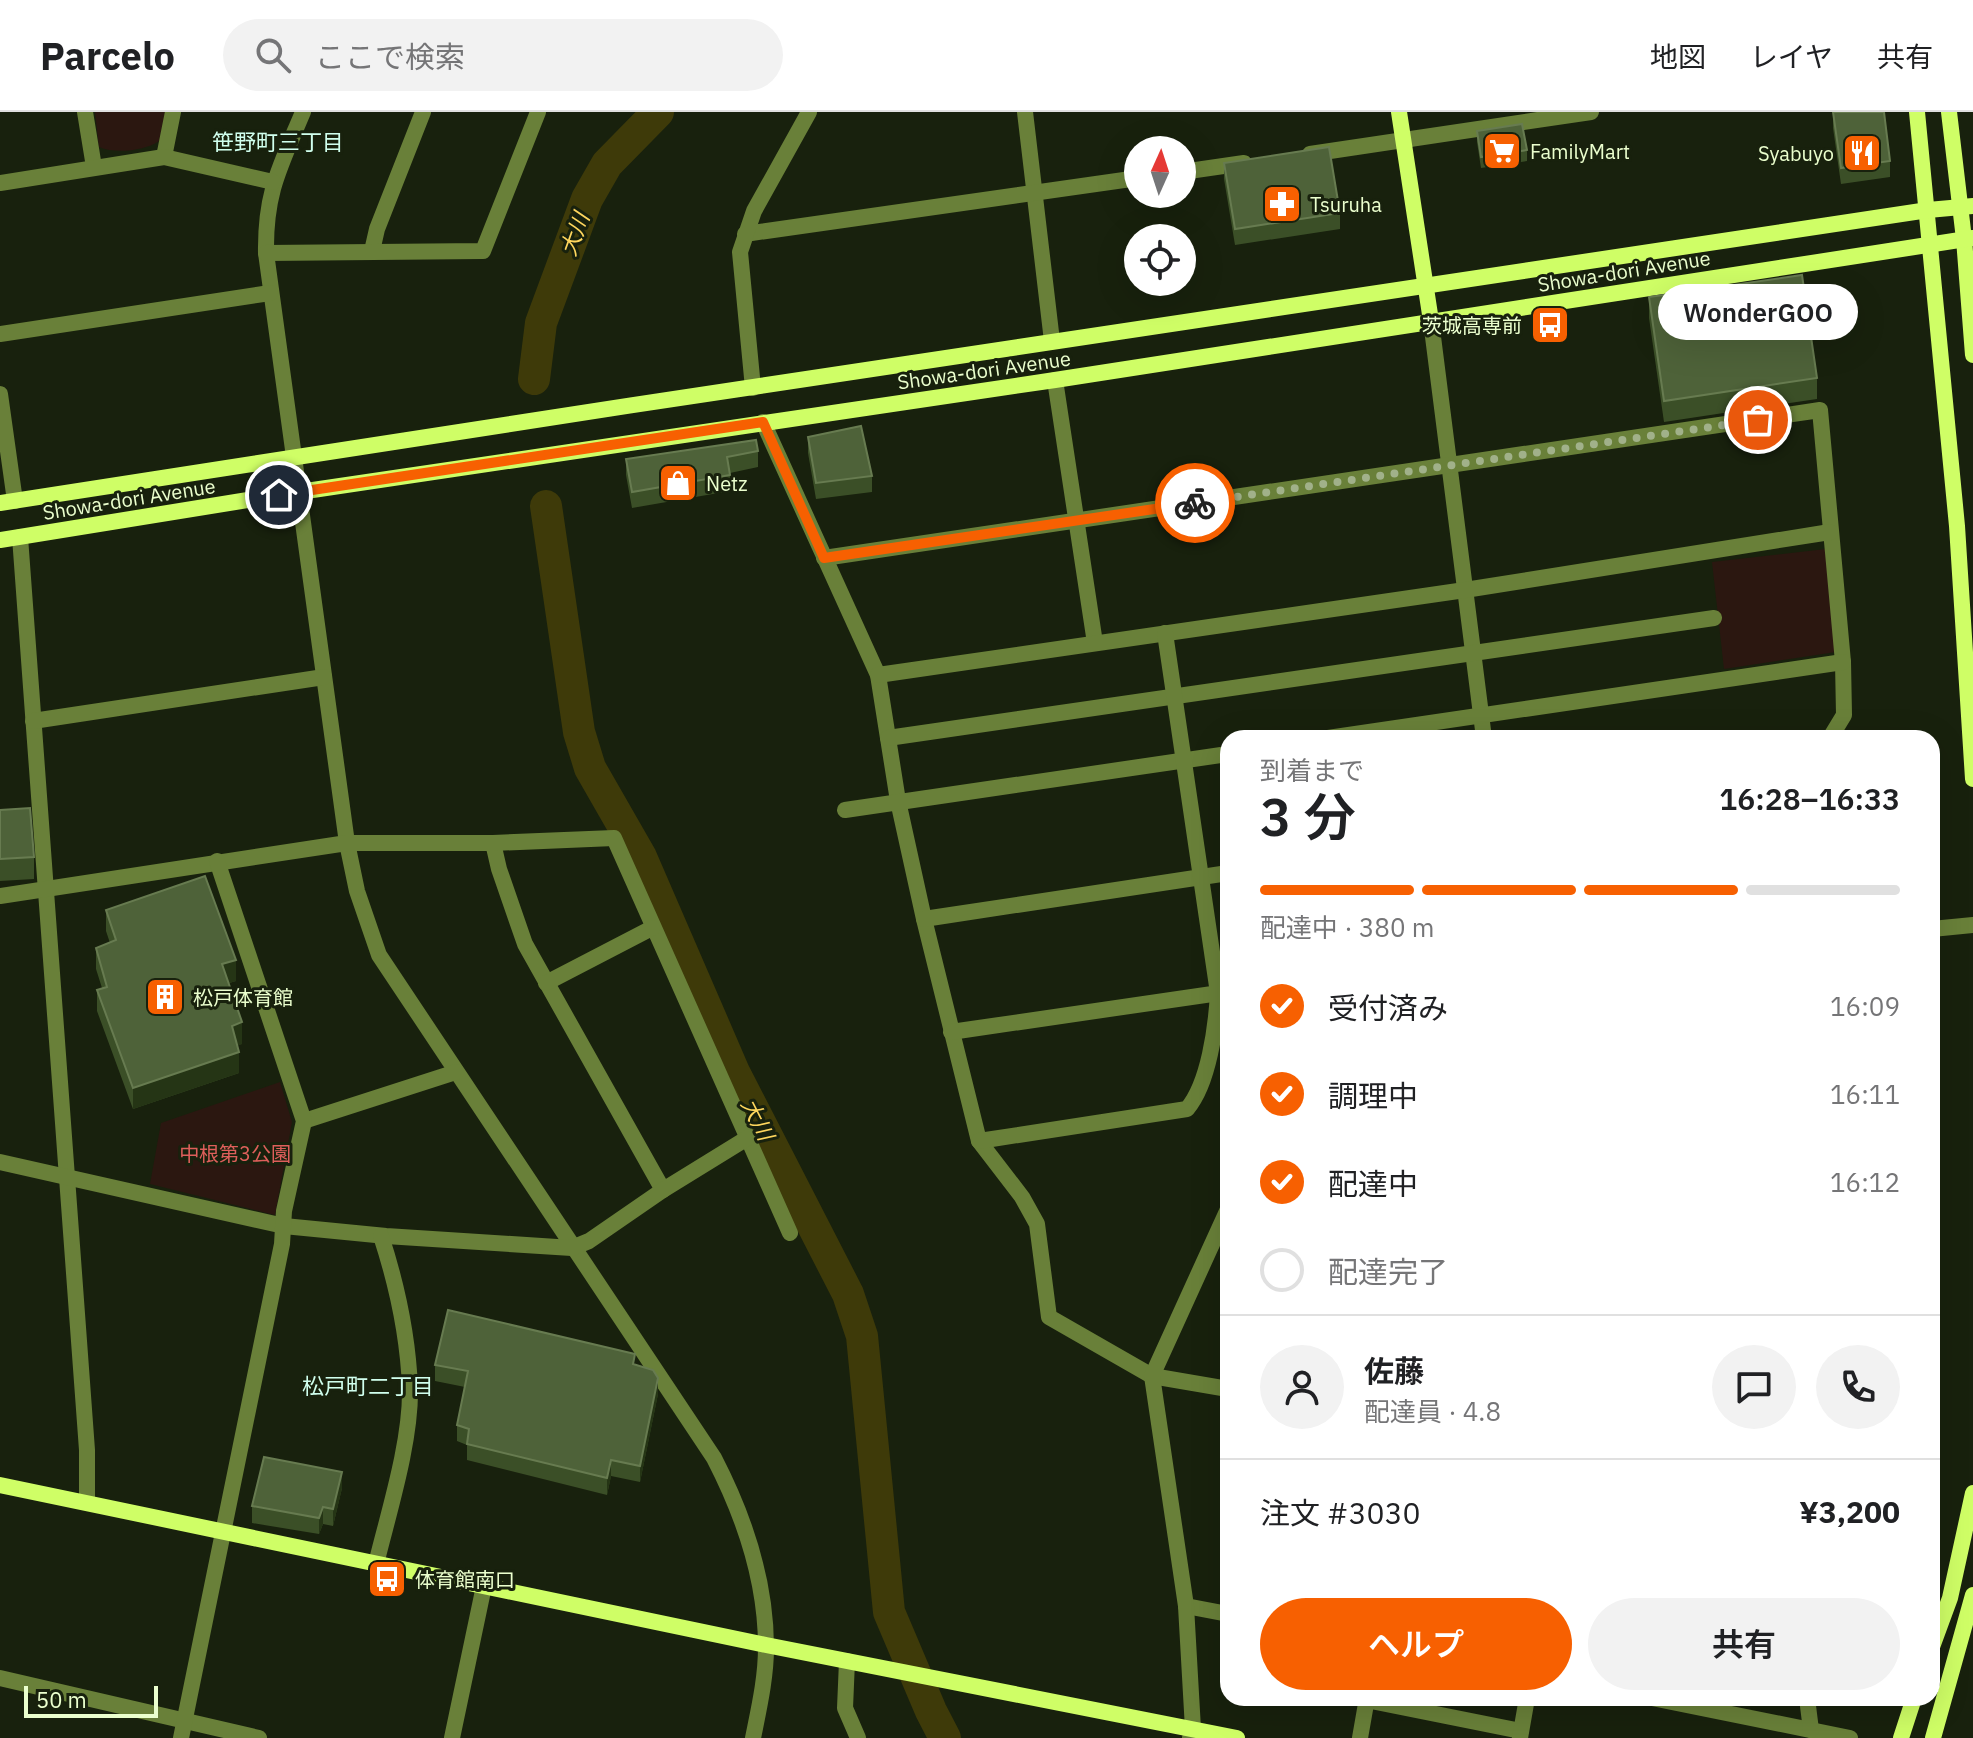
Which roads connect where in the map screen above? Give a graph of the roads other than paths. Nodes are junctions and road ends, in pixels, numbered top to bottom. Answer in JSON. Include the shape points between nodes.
{"nodes":[{"id":1,"x":85,"y":112,"type":"edge"},
{"id":2,"x":173,"y":112,"type":"edge"},
{"id":3,"x":303,"y":112,"type":"edge"},
{"id":4,"x":423,"y":112,"type":"edge"},
{"id":5,"x":538,"y":112,"type":"edge"},
{"id":6,"x":809,"y":112,"type":"edge"},
{"id":7,"x":1025,"y":112,"type":"edge"},
{"id":8,"x":1399,"y":112,"type":"edge"},
{"id":9,"x":1591,"y":112,"type":"edge"},
{"id":10,"x":1917,"y":112,"type":"edge"},
{"id":11,"x":1949,"y":112,"type":"edge"},
{"id":12,"x":1403,"y":141,"type":"junction"},
{"id":13,"x":1293,"y":156,"type":"edge"},
{"id":14,"x":164,"y":157,"type":"junction"},
{"id":15,"x":1261,"y":161,"type":"edge"},
{"id":16,"x":94,"y":167,"type":"junction"},
{"id":17,"x":1196,"y":170,"type":"edge"},
{"id":18,"x":1124,"y":180,"type":"edge"},
{"id":19,"x":273,"y":182,"type":"junction"},
{"id":20,"x":0,"y":183,"type":"edge"},
{"id":21,"x":1034,"y":193,"type":"junction"},
{"id":22,"x":1967,"y":207,"type":"edge"},
{"id":23,"x":1928,"y":210,"type":"junction"},
{"id":24,"x":745,"y":234,"type":"junction"},
{"id":25,"x":1969,"y":239,"type":"edge"},
{"id":26,"x":1932,"y":245,"type":"junction"},
{"id":27,"x":372,"y":251,"type":"junction"},
{"id":28,"x":266,"y":253,"type":"junction"},
{"id":29,"x":1425,"y":287,"type":"junction"},
{"id":30,"x":270,"y":293,"type":"junction"},
{"id":31,"x":1431,"y":321,"type":"junction"},
{"id":32,"x":0,"y":334,"type":"edge"},
{"id":33,"x":1052,"y":341,"type":"junction"},
{"id":34,"x":1973,"y":355,"type":"edge"},
{"id":35,"x":1055,"y":380,"type":"junction"},
{"id":36,"x":753,"y":388,"type":"junction"},
{"id":37,"x":0,"y":394,"type":"edge"},
{"id":38,"x":763,"y":422,"type":"junction"},
{"id":39,"x":294,"y":457,"type":"junction"},
{"id":40,"x":1448,"y":465,"type":"junction"},
{"id":41,"x":298,"y":492,"type":"junction"},
{"id":42,"x":8,"y":502,"type":"edge"},
{"id":43,"x":1078,"y":520,"type":"junction"},
{"id":44,"x":1830,"y":532,"type":"junction"},
{"id":45,"x":20,"y":537,"type":"junction"},
{"id":46,"x":0,"y":540,"type":"edge"},
{"id":47,"x":824,"y":558,"type":"junction"},
{"id":48,"x":1465,"y":590,"type":"junction"},
{"id":49,"x":1714,"y":618,"type":"dead end"},
{"id":50,"x":1165,"y":633,"type":"junction"},
{"id":51,"x":1095,"y":643,"type":"junction"},
{"id":52,"x":1473,"y":651,"type":"junction"},
{"id":53,"x":1843,"y":662,"type":"junction"},
{"id":54,"x":878,"y":675,"type":"junction"},
{"id":55,"x":324,"y":677,"type":"junction"},
{"id":56,"x":1175,"y":696,"type":"junction"},
{"id":57,"x":1481,"y":714,"type":"junction"},
{"id":58,"x":33,"y":721,"type":"junction"},
{"id":59,"x":1379,"y":730,"type":"edge"},
{"id":60,"x":1483,"y":730,"type":"edge"},
{"id":61,"x":1835,"y":730,"type":"edge"},
{"id":62,"x":888,"y":738,"type":"junction"},
{"id":63,"x":1220,"y":755,"type":"edge"},
{"id":64,"x":1185,"y":760,"type":"junction"},
{"id":65,"x":1973,"y":779,"type":"edge"},
{"id":66,"x":898,"y":801,"type":"junction"},
{"id":67,"x":845,"y":810,"type":"dead end"},
{"id":68,"x":347,"y":843,"type":"junction"},
{"id":69,"x":493,"y":843,"type":"junction"},
{"id":70,"x":217,"y":861,"type":"junction"},
{"id":71,"x":1220,"y":874,"type":"edge"},
{"id":72,"x":1202,"y":876,"type":"junction"},
{"id":73,"x":45,"y":890,"type":"junction"},
{"id":74,"x":0,"y":896,"type":"edge"},
{"id":75,"x":924,"y":919,"type":"junction"},
{"id":76,"x":1973,"y":925,"type":"edge"},
{"id":77,"x":652,"y":928,"type":"junction"},
{"id":78,"x":1940,"y":928,"type":"edge"},
{"id":79,"x":1220,"y":976,"type":"edge"},
{"id":80,"x":546,"y":983,"type":"junction"},
{"id":81,"x":1220,"y":993,"type":"edge"},
{"id":82,"x":1220,"y":1005,"type":"edge"},
{"id":83,"x":951,"y":1032,"type":"junction"},
{"id":84,"x":456,"y":1072,"type":"junction"},
{"id":85,"x":304,"y":1121,"type":"junction"},
{"id":86,"x":749,"y":1137,"type":"junction"},
{"id":87,"x":979,"y":1141,"type":"junction"},
{"id":88,"x":0,"y":1162,"type":"edge"},
{"id":89,"x":65,"y":1176,"type":"junction"},
{"id":90,"x":663,"y":1190,"type":"junction"},
{"id":91,"x":284,"y":1226,"type":"junction"},
{"id":92,"x":1220,"y":1227,"type":"edge"},
{"id":93,"x":790,"y":1233,"type":"dead end"},
{"id":94,"x":381,"y":1236,"type":"junction"},
{"id":95,"x":572,"y":1248,"type":"junction"},
{"id":96,"x":1152,"y":1376,"type":"junction"},
{"id":97,"x":1220,"y":1388,"type":"edge"},
{"id":98,"x":0,"y":1485,"type":"edge"},
{"id":99,"x":1973,"y":1493,"type":"edge"},
{"id":100,"x":87,"y":1502,"type":"junction"},
{"id":101,"x":223,"y":1532,"type":"junction"},
{"id":102,"x":376,"y":1564,"type":"junction"},
{"id":103,"x":484,"y":1586,"type":"junction"},
{"id":104,"x":1973,"y":1595,"type":"edge"},
{"id":105,"x":1186,"y":1606,"type":"junction"},
{"id":106,"x":1220,"y":1612,"type":"edge"},
{"id":107,"x":1940,"y":1625,"type":"edge"},
{"id":108,"x":766,"y":1645,"type":"junction"},
{"id":109,"x":847,"y":1661,"type":"junction"},
{"id":110,"x":0,"y":1678,"type":"edge"},
{"id":111,"x":1365,"y":1706,"type":"edge"},
{"id":112,"x":1396,"y":1706,"type":"edge"},
{"id":113,"x":1525,"y":1706,"type":"edge"},
{"id":114,"x":1692,"y":1706,"type":"edge"},
{"id":115,"x":1808,"y":1706,"type":"edge"},
{"id":116,"x":1911,"y":1706,"type":"edge"},
{"id":117,"x":184,"y":1720,"type":"junction"},
{"id":118,"x":1811,"y":1730,"type":"junction"},
{"id":119,"x":1191,"y":1734,"type":"edge"},
{"id":120,"x":1520,"y":1735,"type":"edge"},
{"id":121,"x":181,"y":1738,"type":"edge"},
{"id":122,"x":259,"y":1738,"type":"edge"},
{"id":123,"x":452,"y":1738,"type":"edge"},
{"id":124,"x":753,"y":1738,"type":"edge"},
{"id":125,"x":858,"y":1738,"type":"edge"},
{"id":126,"x":1237,"y":1738,"type":"edge"},
{"id":127,"x":1360,"y":1738,"type":"edge"},
{"id":128,"x":1850,"y":1738,"type":"edge"},
{"id":129,"x":1901,"y":1738,"type":"edge"},
{"id":130,"x":1933,"y":1738,"type":"edge"}],
"edges":[{"from":1,"to":16,"type":"street"},
{"from":2,"to":14,"type":"street"},
{"from":3,"to":19,"type":"street"},
{"from":4,"to":27,"type":"street"},
{"from":5,"to":27,"type":"street","via":[[483,251]]},
{"from":6,"to":24,"type":"street"},
{"from":7,"to":21,"type":"street"},
{"from":8,"to":12,"type":"street"},
{"from":9,"to":12,"type":"street"},
{"from":10,"to":23,"type":"street"},
{"from":11,"to":22,"type":"street"},
{"from":12,"to":13,"type":"street"},
{"from":12,"to":29,"type":"street"},
{"from":14,"to":16,"type":"street"},
{"from":14,"to":19,"type":"street"},
{"from":15,"to":17,"type":"street"},
{"from":16,"to":20,"type":"street"},
{"from":18,"to":21,"type":"street"},
{"from":19,"to":28,"type":"street"},
{"from":21,"to":24,"type":"street"},
{"from":21,"to":33,"type":"street"},
{"from":22,"to":23,"type":"street","name":"Showa-dori Avenue"},
{"from":22,"to":25,"type":"street"},
{"from":23,"to":26,"type":"street"},
{"from":23,"to":29,"type":"street","name":"Showa-dori Avenue"},
{"from":24,"to":36,"type":"street","via":[[740,252]]},
{"from":25,"to":26,"type":"street","name":"Showa-dori Avenue"},
{"from":25,"to":34,"type":"street"},
{"from":26,"to":31,"type":"street","name":"Showa-dori Avenue"},
{"from":26,"to":65,"type":"street"},
{"from":27,"to":28,"type":"street"},
{"from":28,"to":30,"type":"street"},
{"from":29,"to":31,"type":"street"},
{"from":29,"to":33,"type":"street","name":"Showa-dori Avenue"},
{"from":30,"to":32,"type":"street"},
{"from":30,"to":39,"type":"street"},
{"from":31,"to":35,"type":"street","name":"Showa-dori Avenue"},
{"from":31,"to":40,"type":"street"},
{"from":33,"to":36,"type":"street","name":"Showa-dori Avenue"},
{"from":35,"to":38,"type":"street","name":"Showa-dori Avenue"},
{"from":35,"to":43,"type":"street"},
{"from":36,"to":39,"type":"street","name":"Showa-dori Avenue"},
{"from":37,"to":42,"type":"street"},
{"from":38,"to":41,"type":"street","name":"Showa-dori Avenue"},
{"from":38,"to":47,"type":"street"},
{"from":39,"to":41,"type":"street"},
{"from":39,"to":42,"type":"street","name":"Showa-dori Avenue"},
{"from":40,"to":43,"type":"street"},
{"from":40,"to":44,"type":"street","via":[[1820,410]]},
{"from":40,"to":48,"type":"street"},
{"from":41,"to":45,"type":"street","name":"Showa-dori Avenue"},
{"from":41,"to":55,"type":"street"},
{"from":43,"to":47,"type":"street"},
{"from":43,"to":51,"type":"street"},
{"from":44,"to":48,"type":"street"},
{"from":44,"to":53,"type":"street"},
{"from":45,"to":46,"type":"street","name":"Showa-dori Avenue"},
{"from":45,"to":58,"type":"street"},
{"from":47,"to":54,"type":"street"},
{"from":48,"to":50,"type":"street"},
{"from":48,"to":52,"type":"street"},
{"from":49,"to":52,"type":"street"},
{"from":50,"to":51,"type":"street"},
{"from":50,"to":56,"type":"street"},
{"from":51,"to":54,"type":"street"},
{"from":52,"to":56,"type":"street"},
{"from":52,"to":57,"type":"street"},
{"from":53,"to":57,"type":"street"},
{"from":53,"to":61,"type":"street","via":[[1844,715]]},
{"from":54,"to":62,"type":"street"},
{"from":55,"to":58,"type":"street"},
{"from":55,"to":68,"type":"street"},
{"from":56,"to":62,"type":"street"},
{"from":56,"to":64,"type":"street"},
{"from":57,"to":59,"type":"street"},
{"from":57,"to":60,"type":"street"},
{"from":58,"to":73,"type":"street"},
{"from":62,"to":66,"type":"street"},
{"from":63,"to":64,"type":"street"},
{"from":64,"to":66,"type":"street"},
{"from":64,"to":72,"type":"street"},
{"from":66,"to":67,"type":"street"},
{"from":66,"to":75,"type":"street"},
{"from":68,"to":69,"type":"street"},
{"from":68,"to":70,"type":"street"},
{"from":68,"to":84,"type":"street","via":[[379,955]]},
{"from":69,"to":77,"type":"street","via":[[614,838]]},
{"from":69,"to":80,"type":"street","via":[[525,944]]},
{"from":70,"to":73,"type":"street"},
{"from":70,"to":85,"type":"street"},
{"from":71,"to":72,"type":"street"},
{"from":72,"to":75,"type":"street"},
{"from":72,"to":79,"type":"street"},
{"from":73,"to":74,"type":"street"},
{"from":73,"to":89,"type":"street"},
{"from":75,"to":83,"type":"street"},
{"from":76,"to":78,"type":"street"},
{"from":77,"to":80,"type":"street"},
{"from":77,"to":86,"type":"street"},
{"from":80,"to":90,"type":"street"},
{"from":81,"to":83,"type":"street"},
{"from":82,"to":87,"type":"street","via":[[1198,1096],[1187,1109]]},
{"from":83,"to":87,"type":"street"},
{"from":84,"to":85,"type":"street"},
{"from":84,"to":95,"type":"street"},
{"from":85,"to":91,"type":"street"},
{"from":86,"to":90,"type":"street"},
{"from":86,"to":93,"type":"street"},
{"from":87,"to":96,"type":"street","via":[[1037,1224],[1049,1317]]},
{"from":88,"to":89,"type":"street"},
{"from":89,"to":91,"type":"street"},
{"from":89,"to":100,"type":"street"},
{"from":90,"to":95,"type":"street"},
{"from":91,"to":94,"type":"street"},
{"from":91,"to":101,"type":"street"},
{"from":92,"to":96,"type":"street"},
{"from":94,"to":95,"type":"street"},
{"from":94,"to":102,"type":"street","via":[[398,1289],[410,1389]]},
{"from":95,"to":108,"type":"street","via":[[714,1458],[735,1499],[758,1580]]},
{"from":96,"to":97,"type":"street"},
{"from":96,"to":105,"type":"street"},
{"from":98,"to":100,"type":"street"},
{"from":99,"to":107,"type":"street"},
{"from":100,"to":101,"type":"street"},
{"from":101,"to":102,"type":"street"},
{"from":101,"to":117,"type":"street"},
{"from":102,"to":103,"type":"street"},
{"from":103,"to":108,"type":"street"},
{"from":103,"to":123,"type":"street"},
{"from":104,"to":130,"type":"street"},
{"from":105,"to":106,"type":"street"},
{"from":105,"to":119,"type":"street"},
{"from":108,"to":109,"type":"street"},
{"from":108,"to":124,"type":"street"},
{"from":109,"to":119,"type":"street"},
{"from":109,"to":125,"type":"street","via":[[845,1708]]},
{"from":110,"to":117,"type":"street"},
{"from":111,"to":127,"type":"street"},
{"from":112,"to":120,"type":"street"},
{"from":113,"to":120,"type":"street"},
{"from":114,"to":118,"type":"street"},
{"from":115,"to":118,"type":"street"},
{"from":116,"to":129,"type":"street"},
{"from":117,"to":121,"type":"street"},
{"from":117,"to":122,"type":"street"},
{"from":118,"to":128,"type":"street"},
{"from":119,"to":126,"type":"street"}]}
